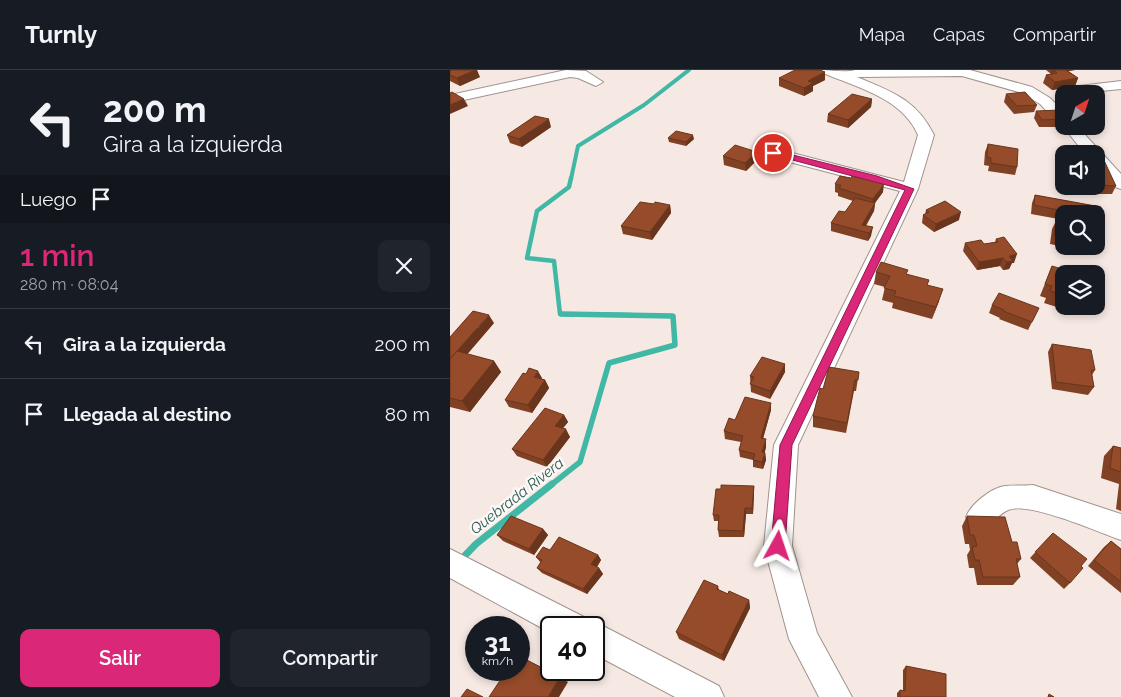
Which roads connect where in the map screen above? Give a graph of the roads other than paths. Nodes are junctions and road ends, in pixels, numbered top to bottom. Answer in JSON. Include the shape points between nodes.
{"nodes":[{"id":1,"x":836,"y":73,"type":"edge"},
{"id":2,"x":596,"y":82,"type":"dead end"},
{"id":3,"x":1121,"y":85,"type":"edge"},
{"id":4,"x":1105,"y":87,"type":"edge"},
{"id":5,"x":450,"y":99,"type":"edge"},
{"id":6,"x":1055,"y":99,"type":"edge"},
{"id":7,"x":1045,"y":101,"type":"junction"},
{"id":8,"x":1055,"y":112,"type":"edge"},
{"id":9,"x":1077,"y":135,"type":"edge"},
{"id":10,"x":1086,"y":145,"type":"edge"},
{"id":11,"x":773,"y":153,"type":"dead end"},
{"id":12,"x":1105,"y":166,"type":"edge"},
{"id":13,"x":1121,"y":184,"type":"edge"},
{"id":14,"x":910,"y":189,"type":"junction"},
{"id":15,"x":979,"y":517,"type":"edge"},
{"id":16,"x":1121,"y":527,"type":"edge"},
{"id":17,"x":450,"y":563,"type":"edge"},
{"id":18,"x":550,"y":616,"type":"edge"},
{"id":19,"x":605,"y":644,"type":"edge"},
{"id":20,"x":708,"y":697,"type":"edge"},
{"id":21,"x":836,"y":697,"type":"edge"}],
"edges":[{"from":1,"to":7,"type":"street","via":[[962,72],[1027,90]]},
{"from":1,"to":14,"type":"street","via":[[896,99],[919,120],[926,135]]},
{"from":2,"to":5,"type":"street","via":[[581,74],[570,73]]},
{"from":3,"to":4,"type":"street"},
{"from":6,"to":7,"type":"street"},
{"from":7,"to":8,"type":"street"},
{"from":9,"to":10,"type":"street"},
{"from":11,"to":14,"type":"street"},
{"from":12,"to":13,"type":"street"},
{"from":14,"to":21,"type":"street","via":[[786,445],[778,546],[804,639]]},
{"from":15,"to":16,"type":"street","via":[[1004,498],[1033,497]]},
{"from":17,"to":18,"type":"street"},
{"from":19,"to":20,"type":"street"}]}
